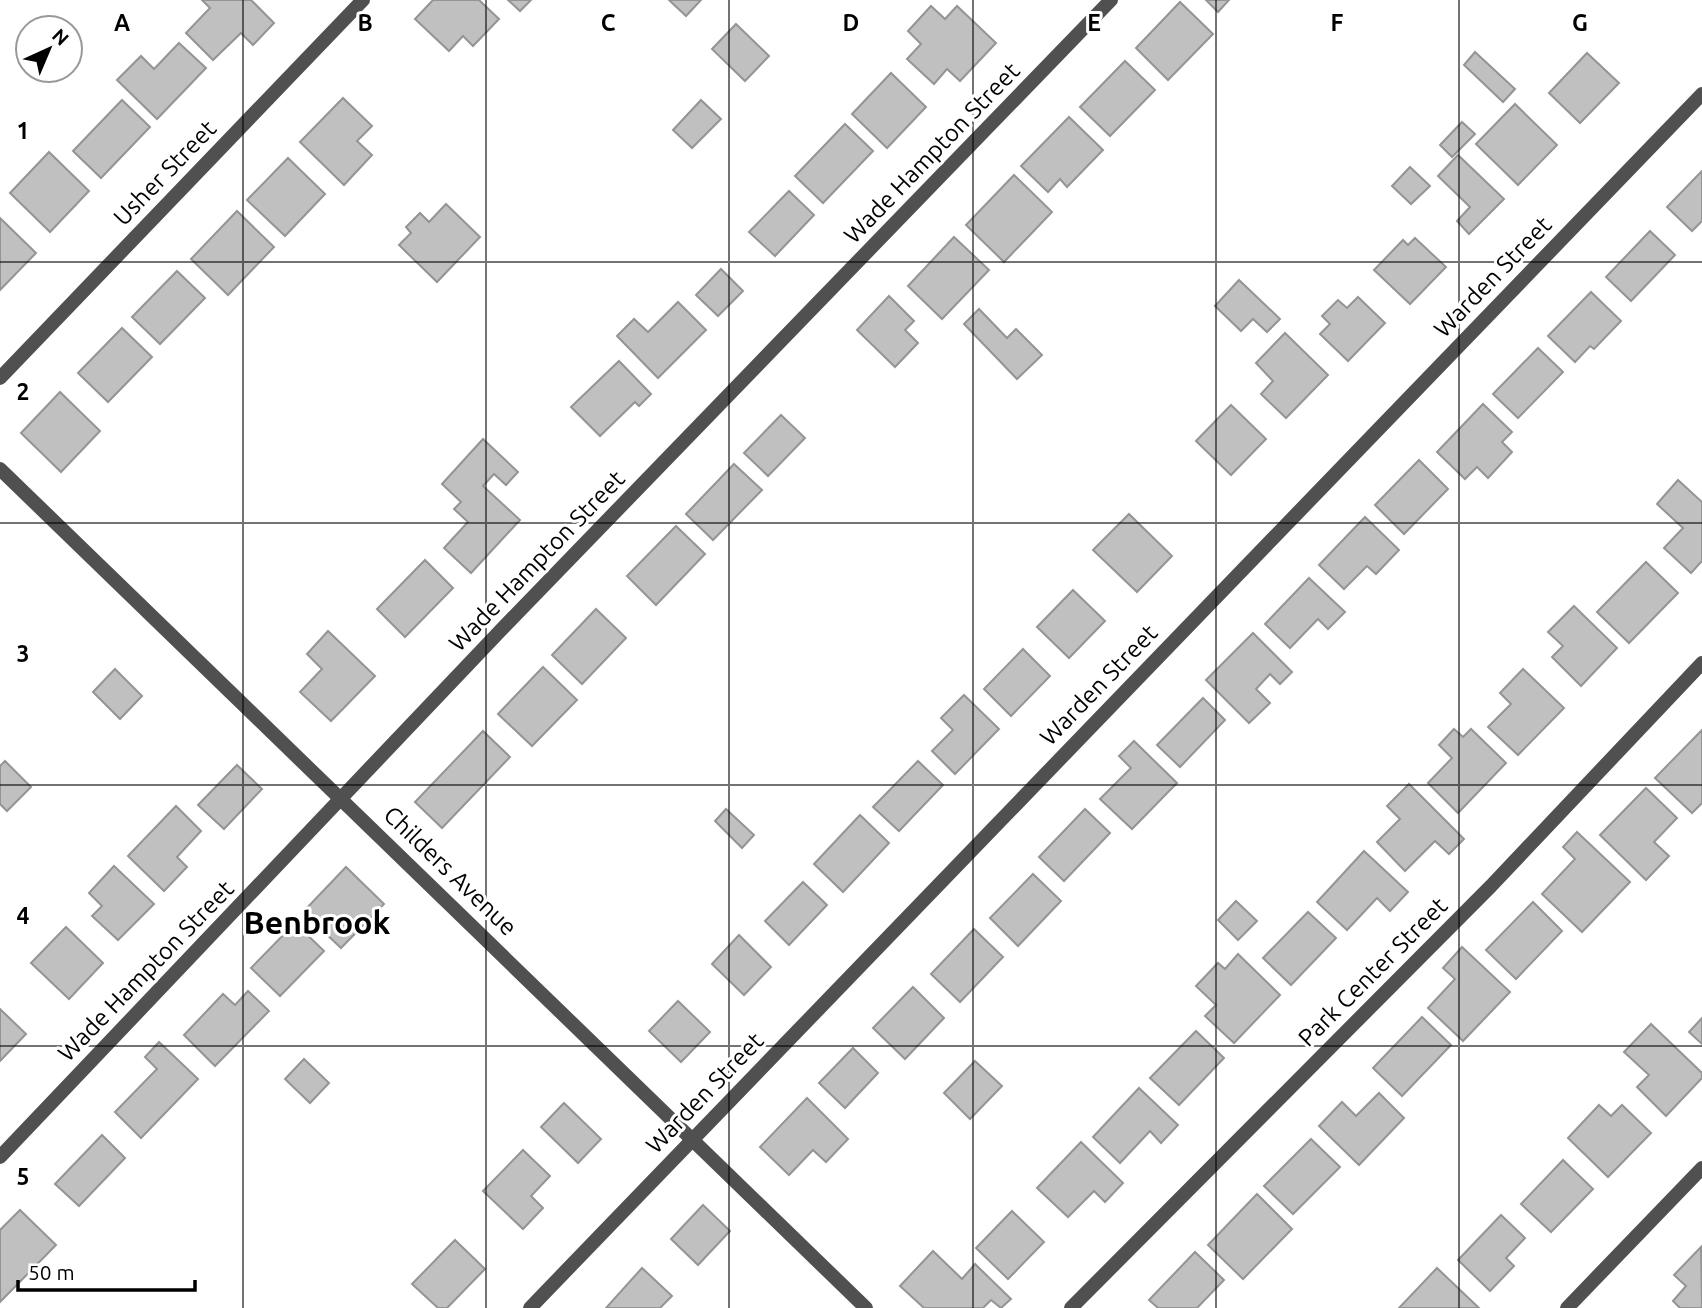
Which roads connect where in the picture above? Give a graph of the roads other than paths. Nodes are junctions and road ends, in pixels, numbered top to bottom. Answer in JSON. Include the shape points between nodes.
{"nodes":[{"id":1,"x":363,"y":0,"type":"edge"},
{"id":2,"x":1111,"y":0,"type":"edge"},
{"id":3,"x":1702,"y":94,"type":"edge"},
{"id":4,"x":0,"y":378,"type":"edge"},
{"id":5,"x":0,"y":469,"type":"edge"},
{"id":6,"x":1702,"y":663,"type":"edge"},
{"id":7,"x":343,"y":799,"type":"junction"},
{"id":8,"x":693,"y":1138,"type":"junction"},
{"id":9,"x":0,"y":1157,"type":"edge"},
{"id":10,"x":1702,"y":1168,"type":"edge"},
{"id":11,"x":530,"y":1308,"type":"edge"},
{"id":12,"x":866,"y":1308,"type":"edge"},
{"id":13,"x":1070,"y":1308,"type":"edge"},
{"id":14,"x":1567,"y":1308,"type":"edge"}],
"edges":[{"from":1,"to":4,"type":"street","name":"Usher Street"},
{"from":2,"to":7,"type":"street","name":"Wade Hampton Street"},
{"from":3,"to":8,"type":"street","name":"Warden Street"},
{"from":5,"to":7,"type":"street","name":"Childers Avenue"},
{"from":6,"to":13,"type":"street","name":"Park Center Street","via":[[1491,886]]},
{"from":7,"to":8,"type":"street","name":"Childers Avenue"},
{"from":7,"to":9,"type":"street","name":"Wade Hampton Street"},
{"from":8,"to":11,"type":"street","name":"Warden Street"},
{"from":8,"to":12,"type":"street","name":"Childers Avenue"},
{"from":10,"to":14,"type":"street"}]}
